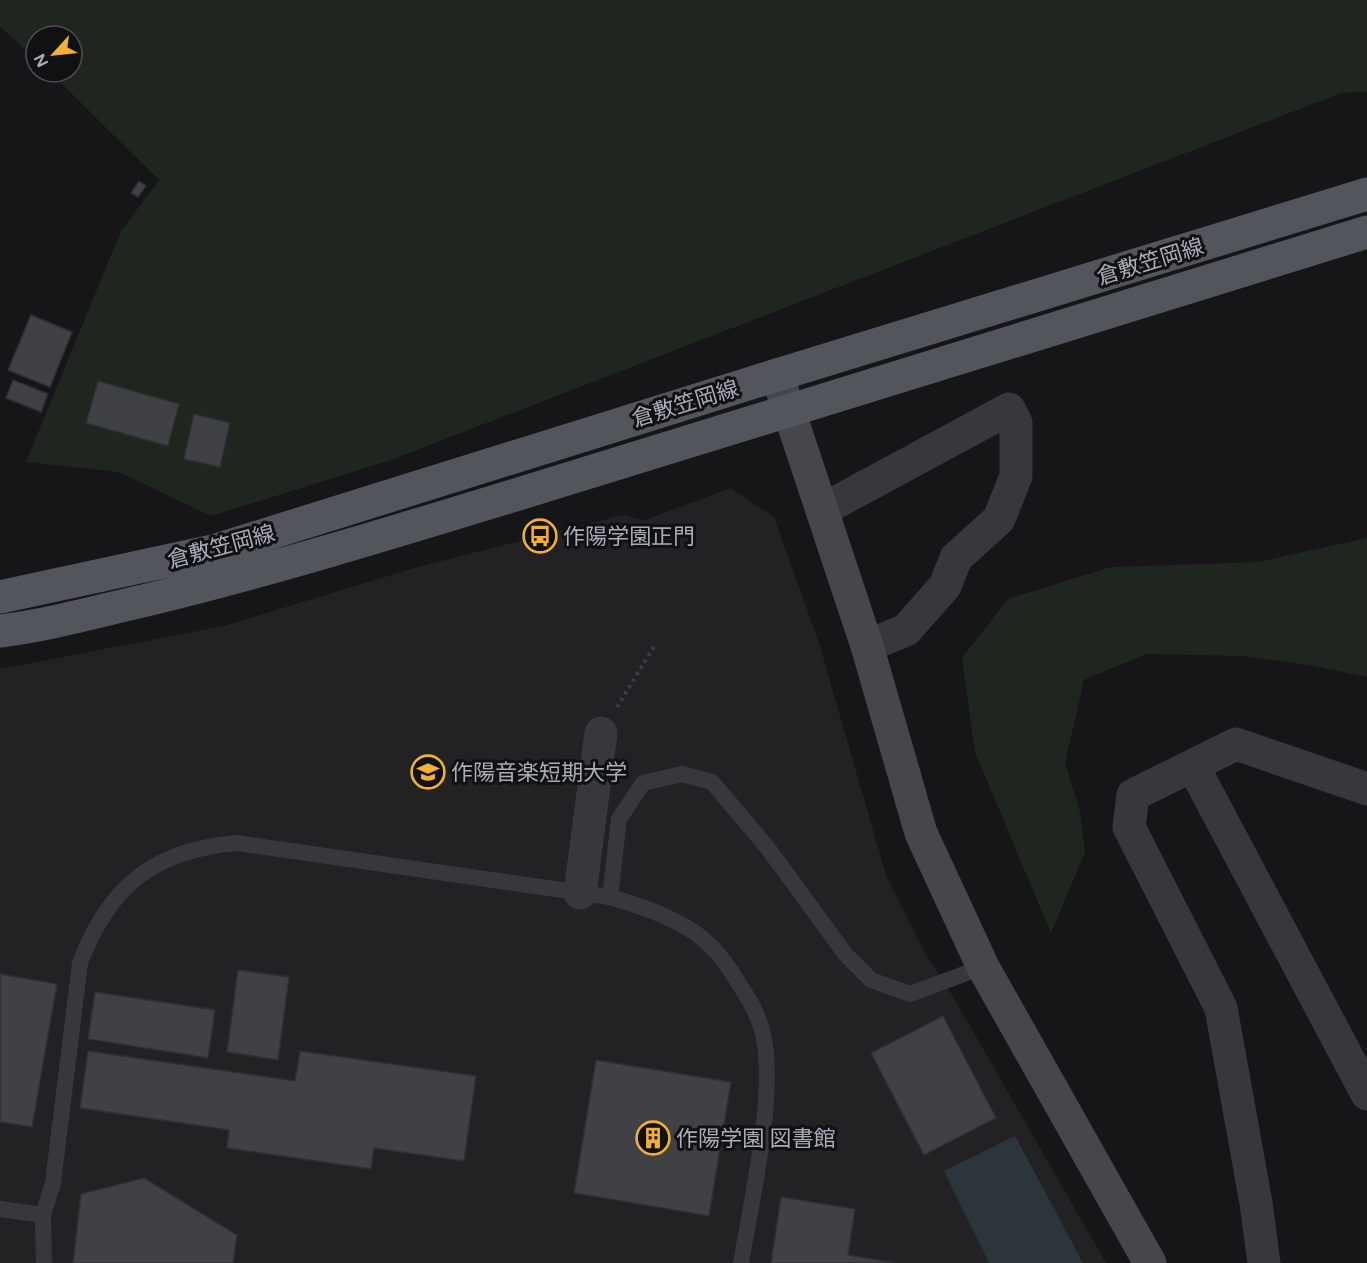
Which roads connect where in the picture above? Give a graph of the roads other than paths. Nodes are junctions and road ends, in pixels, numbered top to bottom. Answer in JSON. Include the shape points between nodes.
{"nodes":[{"id":1,"x":1367,"y":194,"type":"edge"},
{"id":2,"x":1367,"y":232,"type":"edge"},
{"id":3,"x":777,"y":375,"type":"junction"},
{"id":4,"x":789,"y":412,"type":"junction"},
{"id":5,"x":822,"y":510,"type":"junction"},
{"id":6,"x":0,"y":597,"type":"edge"},
{"id":7,"x":0,"y":631,"type":"edge"},
{"id":8,"x":867,"y":646,"type":"junction"},
{"id":9,"x":601,"y":734,"type":"road end"},
{"id":10,"x":1193,"y":765,"type":"junction"},
{"id":11,"x":1367,"y":789,"type":"edge"},
{"id":12,"x":595,"y":895,"type":"junction"},
{"id":13,"x":983,"y":967,"type":"junction"},
{"id":14,"x":1367,"y":1094,"type":"edge"},
{"id":15,"x":0,"y":1209,"type":"edge"},
{"id":16,"x":43,"y":1215,"type":"junction"},
{"id":17,"x":44,"y":1263,"type":"edge"},
{"id":18,"x":741,"y":1263,"type":"edge"},
{"id":19,"x":1150,"y":1263,"type":"edge"},
{"id":20,"x":1264,"y":1263,"type":"edge"}],
"edges":[{"from":1,"to":3,"type":"main road","name":"倉敷笠岡線"},
{"from":2,"to":4,"type":"main road","name":"倉敷笠岡線"},
{"from":3,"to":4,"type":"street"},
{"from":3,"to":6,"type":"main road","name":"倉敷笠岡線","via":[[213,551]]},
{"from":4,"to":5,"type":"street"},
{"from":4,"to":7,"type":"main road","name":"倉敷笠岡線","via":[[225,581]]},
{"from":5,"to":8,"type":"street"},
{"from":5,"to":8,"type":"street","via":[[1010,409],[1016,423],[1016,476],[999,519],[956,558],[945,586],[906,630]]},
{"from":8,"to":13,"type":"street","via":[[921,833]]},
{"from":9,"to":12,"type":"street"},
{"from":10,"to":11,"type":"street","via":[[1236,744]]},
{"from":10,"to":14,"type":"street"},
{"from":10,"to":20,"type":"street","via":[[1133,795],[1129,827],[1221,1008]]},
{"from":12,"to":13,"type":"lane","via":[[619,819],[644,783],[682,774],[712,782],[767,847],[846,956],[871,980],[910,994]]},
{"from":12,"to":16,"type":"lane","via":[[237,843],[208,846],[168,858],[138,875],[113,899],[92,933],[80,963],[53,1183]]},
{"from":12,"to":18,"type":"lane","via":[[661,914],[695,933],[726,963],[760,1024],[767,1085]]},
{"from":13,"to":19,"type":"street"},
{"from":15,"to":16,"type":"lane"},
{"from":16,"to":17,"type":"lane"}]}
